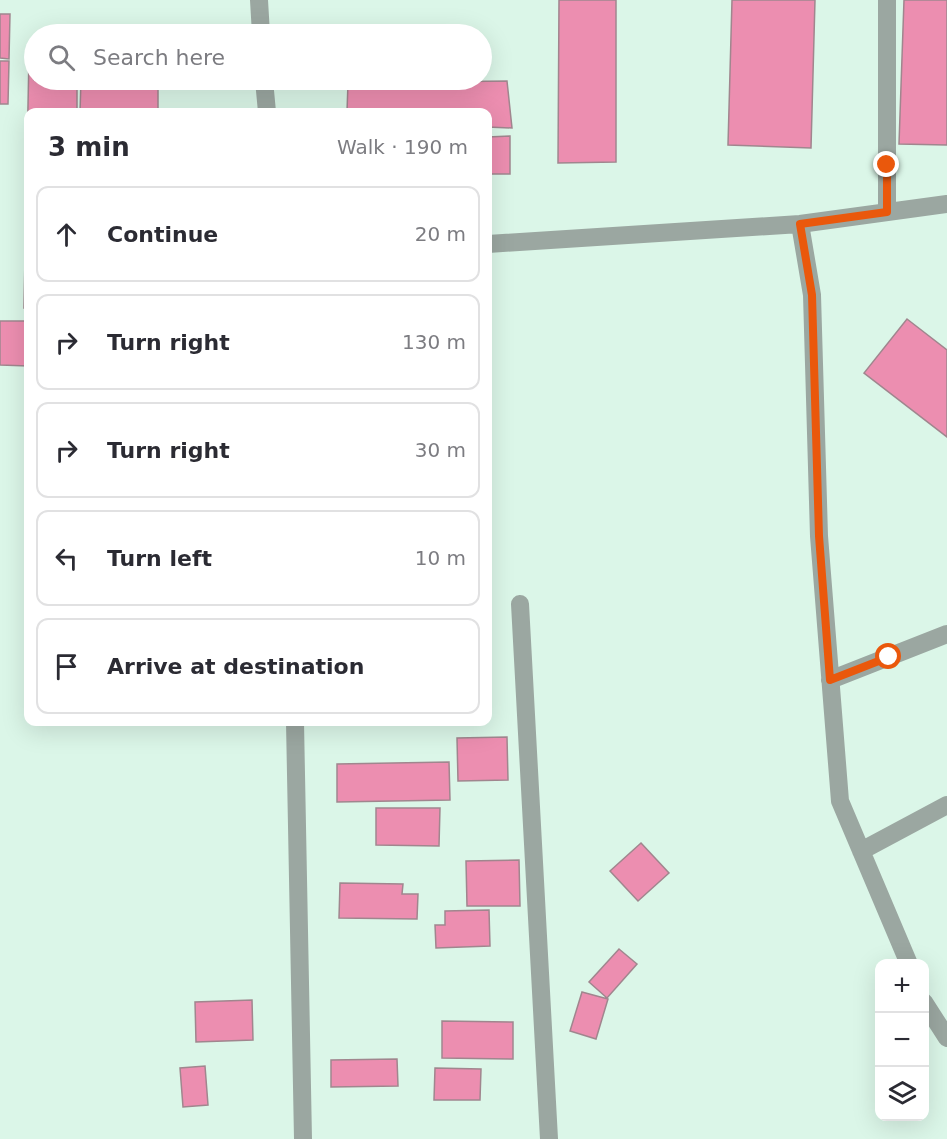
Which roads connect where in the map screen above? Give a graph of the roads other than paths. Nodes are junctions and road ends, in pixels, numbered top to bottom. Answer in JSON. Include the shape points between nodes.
{"nodes":[{"id":1,"x":259,"y":0,"type":"edge"},
{"id":2,"x":887,"y":0,"type":"edge"},
{"id":3,"x":260,"y":24,"type":"edge"},
{"id":4,"x":265,"y":90,"type":"edge"},
{"id":5,"x":267,"y":108,"type":"edge"},
{"id":6,"x":947,"y":204,"type":"edge"},
{"id":7,"x":887,"y":212,"type":"junction"},
{"id":8,"x":800,"y":224,"type":"junction"},
{"id":9,"x":492,"y":244,"type":"edge"},
{"id":10,"x":520,"y":604,"type":"dead end"},
{"id":11,"x":947,"y":634,"type":"edge"},
{"id":12,"x":830,"y":680,"type":"junction"},
{"id":13,"x":295,"y":726,"type":"edge"},
{"id":14,"x":947,"y":805,"type":"edge"},
{"id":15,"x":861,"y":851,"type":"junction"},
{"id":16,"x":907,"y":959,"type":"edge"},
{"id":17,"x":929,"y":1010,"type":"edge"},
{"id":18,"x":947,"y":1038,"type":"edge"},
{"id":19,"x":303,"y":1139,"type":"edge"},
{"id":20,"x":549,"y":1139,"type":"edge"}],
"edges":[{"from":1,"to":3,"type":"street"},
{"from":2,"to":7,"type":"street"},
{"from":4,"to":5,"type":"street"},
{"from":6,"to":7,"type":"street"},
{"from":7,"to":8,"type":"street"},
{"from":8,"to":9,"type":"street"},
{"from":8,"to":12,"type":"street","via":[[812,295],[819,536]]},
{"from":10,"to":20,"type":"street"},
{"from":11,"to":12,"type":"street"},
{"from":12,"to":15,"type":"street","via":[[840,801]]},
{"from":13,"to":19,"type":"street"},
{"from":14,"to":15,"type":"street"},
{"from":15,"to":16,"type":"street"},
{"from":17,"to":18,"type":"street"}]}
